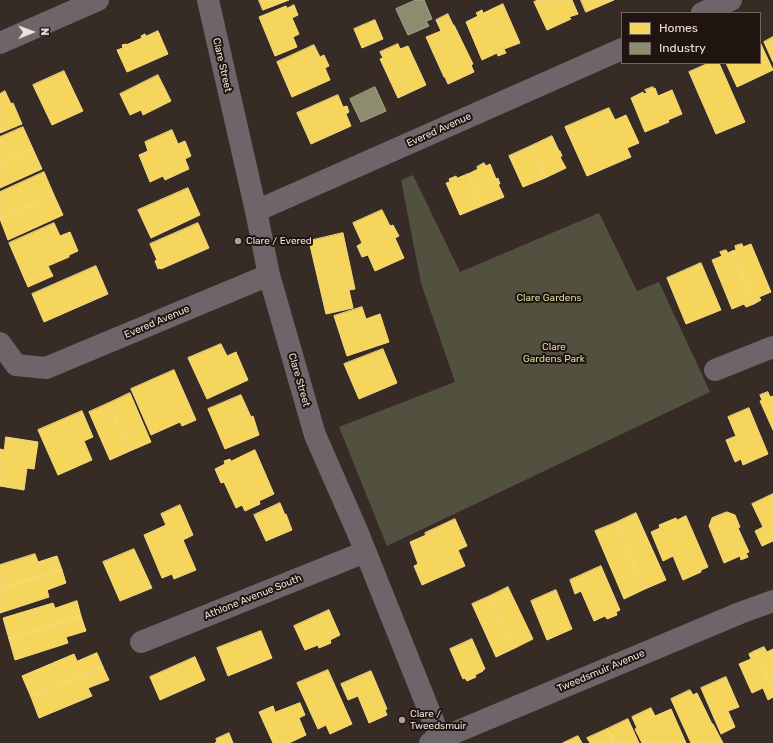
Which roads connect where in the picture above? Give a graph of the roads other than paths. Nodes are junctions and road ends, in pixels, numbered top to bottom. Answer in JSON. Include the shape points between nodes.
{"nodes":[{"id":1,"x":98,"y":0,"type":"edge"},
{"id":2,"x":208,"y":0,"type":"edge"},
{"id":3,"x":731,"y":0,"type":"edge"},
{"id":4,"x":704,"y":12,"type":"edge"},
{"id":5,"x":0,"y":44,"type":"edge"},
{"id":6,"x":621,"y":49,"type":"edge"},
{"id":7,"x":256,"y":211,"type":"junction"},
{"id":8,"x":269,"y":275,"type":"junction"},
{"id":9,"x":0,"y":343,"type":"edge"},
{"id":10,"x":773,"y":347,"type":"edge"},
{"id":11,"x":715,"y":370,"type":"dead end"},
{"id":12,"x":365,"y":552,"type":"junction"},
{"id":13,"x":773,"y":601,"type":"edge"},
{"id":14,"x":141,"y":642,"type":"dead end"},
{"id":15,"x":437,"y":741,"type":"edge"}],
"edges":[{"from":1,"to":5,"type":"street"},
{"from":2,"to":7,"type":"street","name":"Clare Street"},
{"from":3,"to":4,"type":"street"},
{"from":6,"to":7,"type":"street","name":"Evered Avenue"},
{"from":7,"to":8,"type":"street","name":"Clare Street"},
{"from":8,"to":9,"type":"street","name":"Evered Avenue","via":[[44,367],[16,364]]},
{"from":8,"to":12,"type":"street","name":"Clare Street","via":[[315,435]]},
{"from":10,"to":11,"type":"street"},
{"from":12,"to":14,"type":"street","name":"Athlone Avenue South"},
{"from":12,"to":15,"type":"street","name":"Clare Street"},
{"from":13,"to":15,"type":"street","name":"Tweedsmuir Avenue"}]}
